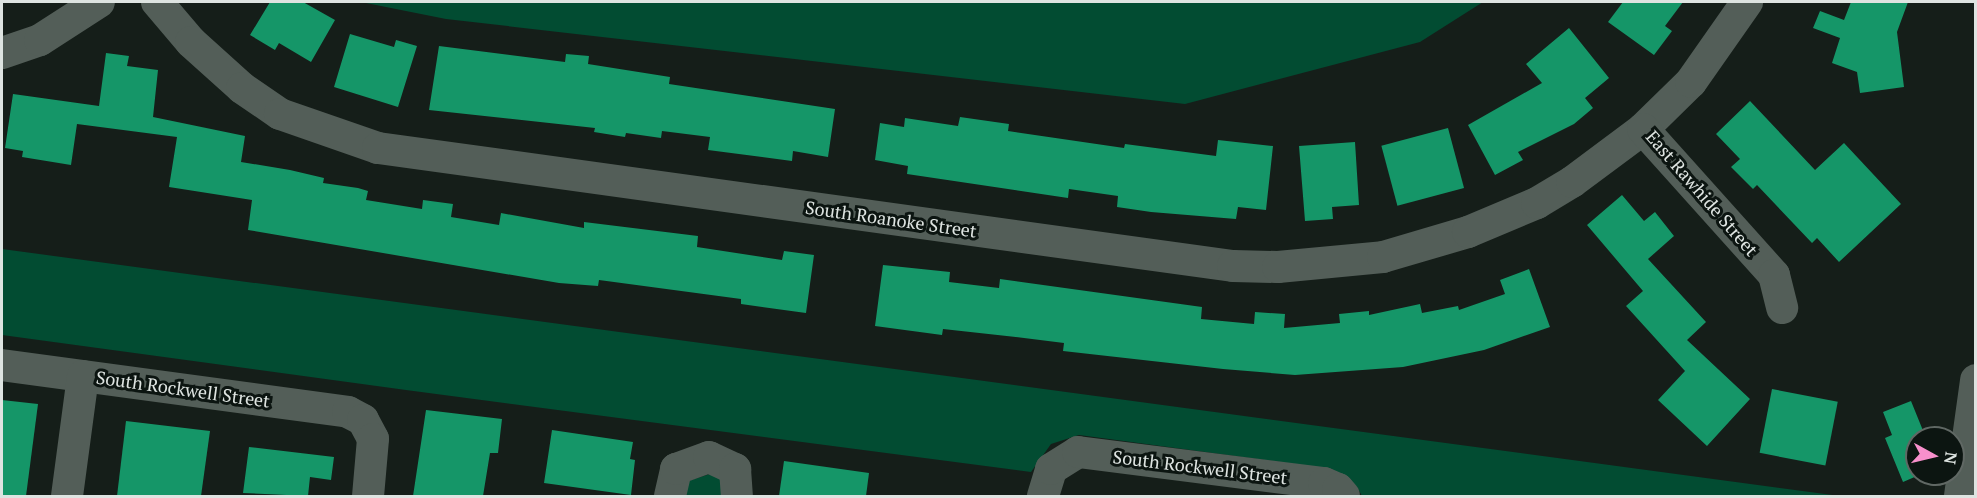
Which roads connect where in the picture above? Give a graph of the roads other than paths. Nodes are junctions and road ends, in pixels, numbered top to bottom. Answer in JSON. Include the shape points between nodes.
{"nodes":[{"id":1,"x":99,"y":2,"type":"edge"},
{"id":2,"x":157,"y":2,"type":"edge"},
{"id":3,"x":1747,"y":2,"type":"edge"},
{"id":4,"x":2,"y":53,"type":"edge"},
{"id":5,"x":1643,"y":129,"type":"junction"},
{"id":6,"x":1782,"y":308,"type":"dead end"},
{"id":7,"x":2,"y":365,"type":"edge"},
{"id":8,"x":83,"y":376,"type":"junction"},
{"id":9,"x":1976,"y":380,"type":"edge"},
{"id":10,"x":1341,"y":493,"type":"edge"},
{"id":11,"x":67,"y":496,"type":"edge"},
{"id":12,"x":368,"y":496,"type":"edge"},
{"id":13,"x":670,"y":496,"type":"edge"},
{"id":14,"x":737,"y":496,"type":"edge"},
{"id":15,"x":1043,"y":496,"type":"edge"},
{"id":16,"x":1960,"y":496,"type":"edge"}],
"edges":[{"from":1,"to":4,"type":"street","via":[[39,40]]},
{"from":2,"to":5,"type":"street","name":"South Roanoke Street","via":[[190,42],[251,95],[280,114],[378,148],[1233,266],[1336,264],[1383,257],[1468,232],[1537,203]]},
{"from":3,"to":5,"type":"street","name":"East Rawhide Street","via":[[1691,82]]},
{"from":5,"to":6,"type":"street","name":"East Rawhide Street","via":[[1774,275]]},
{"from":7,"to":8,"type":"street","name":"South Rockwell Street"},
{"from":8,"to":11,"type":"street"},
{"from":8,"to":12,"type":"street","name":"South Rockwell Street","via":[[348,412],[363,420],[374,439]]},
{"from":9,"to":16,"type":"street"},
{"from":10,"to":15,"type":"street","name":"South Rockwell Street","via":[[1324,483],[1078,452],[1063,459],[1045,477]]},
{"from":13,"to":14,"type":"street","via":[[676,469],[709,457],[735,469]]}]}
